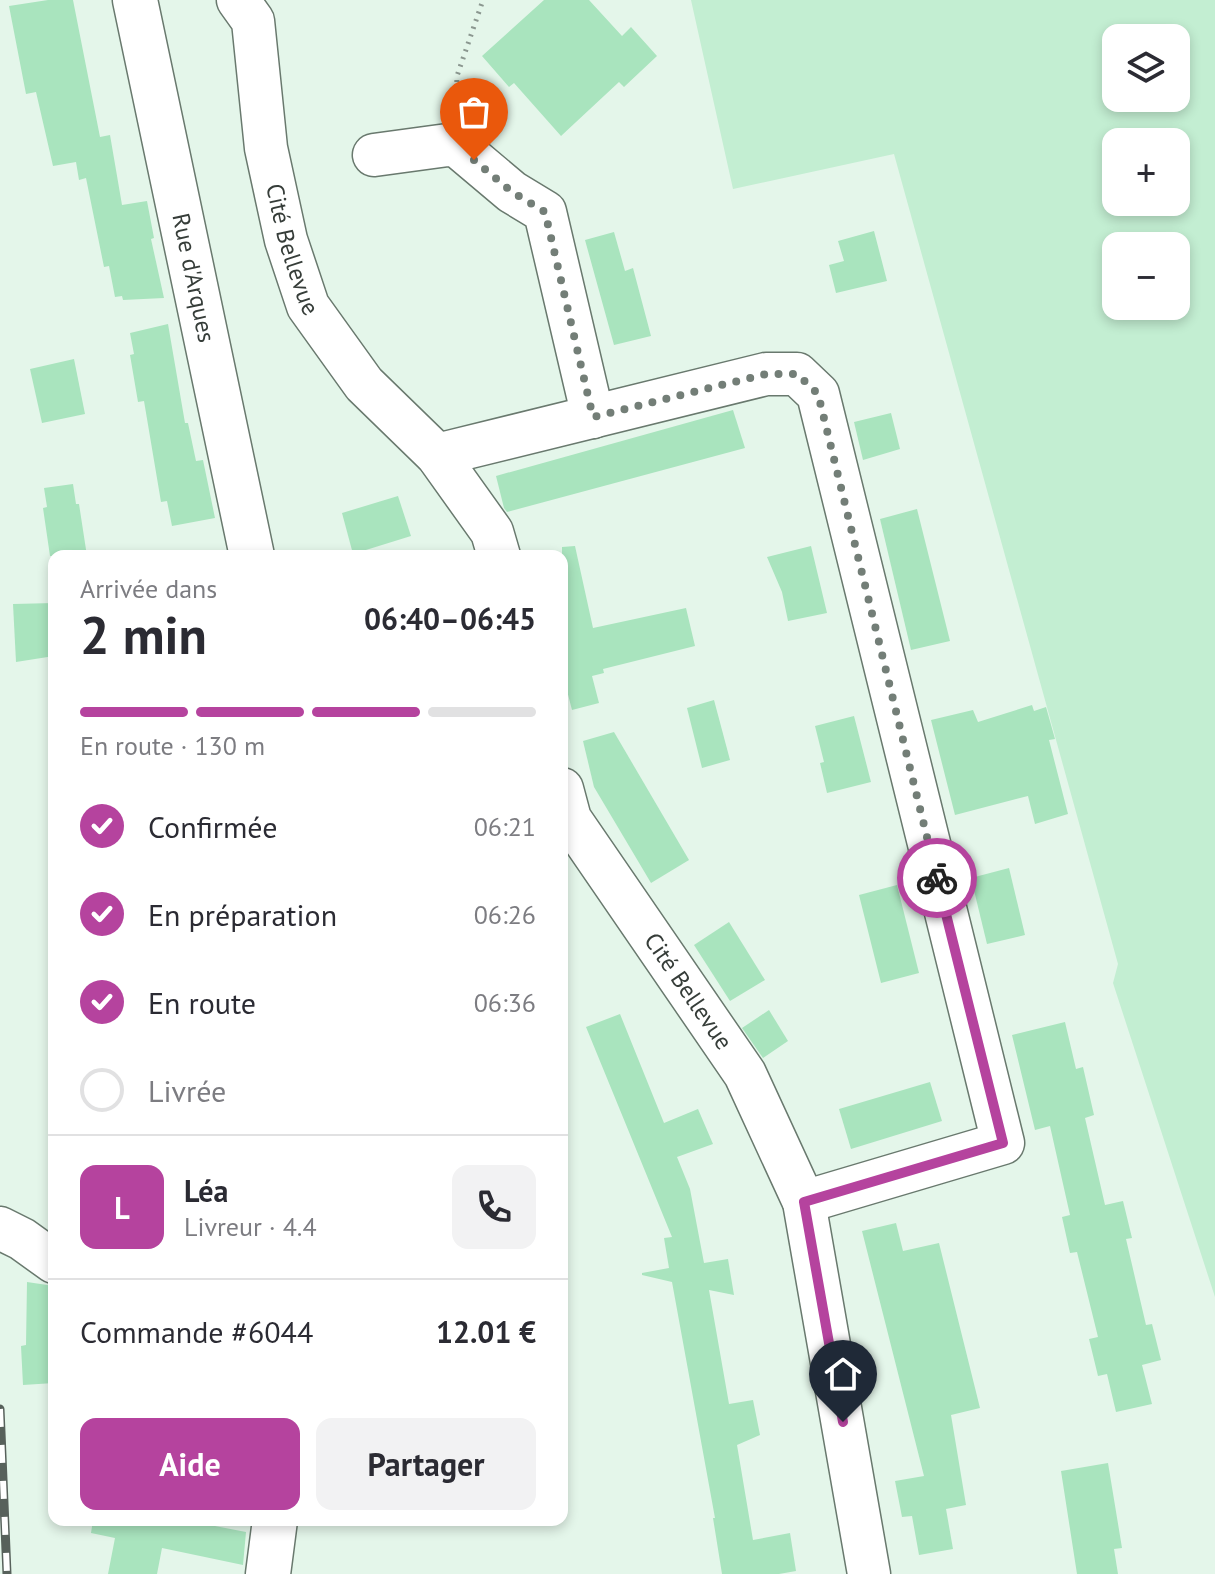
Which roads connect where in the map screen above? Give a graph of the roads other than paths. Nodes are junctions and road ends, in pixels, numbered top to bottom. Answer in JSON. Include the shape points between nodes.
{"nodes":[{"id":1,"x":135,"y":0,"type":"edge"},
{"id":2,"x":238,"y":0,"type":"edge"},
{"id":3,"x":374,"y":155,"type":"dead end"},
{"id":4,"x":593,"y":417,"type":"junction"},
{"id":5,"x":437,"y":455,"type":"junction"},
{"id":6,"x":251,"y":550,"type":"edge"},
{"id":7,"x":497,"y":550,"type":"edge"},
{"id":8,"x":568,"y":812,"type":"edge"},
{"id":9,"x":804,"y":1202,"type":"junction"},
{"id":10,"x":0,"y":1228,"type":"edge"},
{"id":11,"x":48,"y":1258,"type":"edge"},
{"id":12,"x":274,"y":1526,"type":"edge"},
{"id":13,"x":268,"y":1574,"type":"edge"},
{"id":14,"x":869,"y":1574,"type":"edge"}],
"edges":[{"from":1,"to":6,"type":"main road","name":"Rue d'Arques"},
{"from":2,"to":5,"type":"street","name":"Cité Bellevue","via":[[253,21],[266,148],[286,240],[308,306],[364,384]]},
{"from":3,"to":4,"type":"street","via":[[455,144],[545,212]]},
{"from":4,"to":5,"type":"street"},
{"from":4,"to":9,"type":"street","via":[[766,374],[797,374],[818,394],[1003,1143]]},
{"from":5,"to":7,"type":"street","name":"Cité Bellevue","via":[[492,532]]},
{"from":8,"to":9,"type":"street","name":"Cité Bellevue","via":[[745,1074]]},
{"from":9,"to":14,"type":"street","name":"Cité Bellevue"},
{"from":10,"to":11,"type":"street"},
{"from":12,"to":13,"type":"main road"}]}
